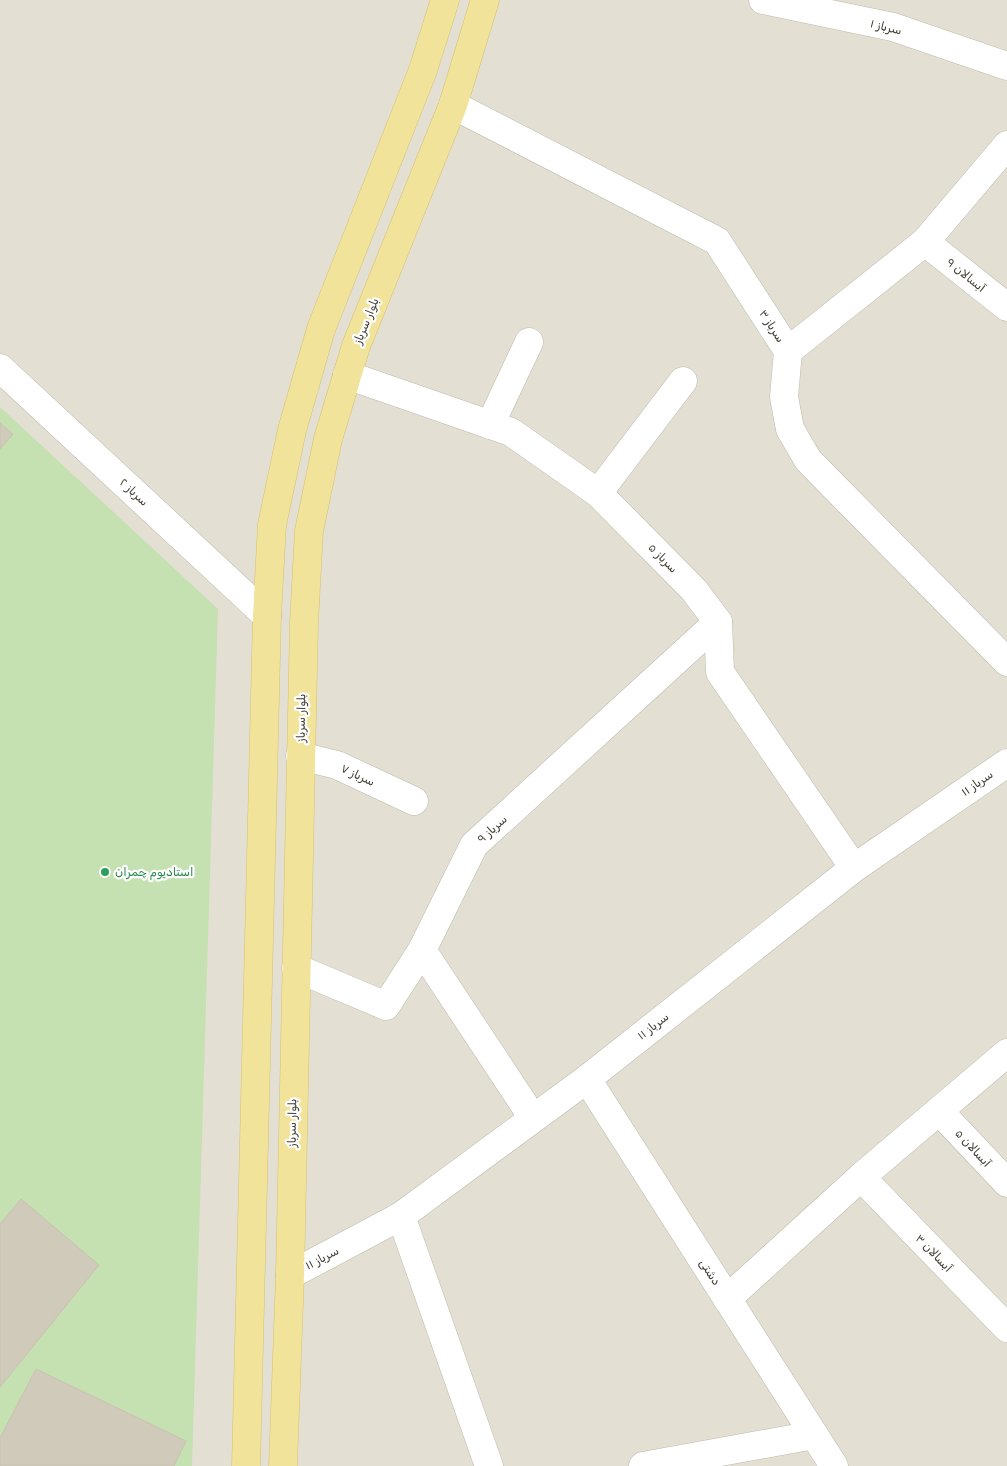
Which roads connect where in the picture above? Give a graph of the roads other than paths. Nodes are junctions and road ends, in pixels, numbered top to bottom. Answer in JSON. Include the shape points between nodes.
{"nodes":[{"id":1,"x":445,"y":0,"type":"edge"},
{"id":2,"x":485,"y":0,"type":"edge"},
{"id":3,"x":762,"y":0,"type":"edge"},
{"id":4,"x":1007,"y":66,"type":"edge"},
{"id":5,"x":453,"y":105,"type":"junction"},
{"id":6,"x":1007,"y":145,"type":"edge"},
{"id":7,"x":925,"y":242,"type":"junction"},
{"id":8,"x":1007,"y":307,"type":"edge"},
{"id":9,"x":529,"y":342,"type":"dead end"},
{"id":10,"x":788,"y":351,"type":"junction"},
{"id":11,"x":0,"y":368,"type":"edge"},
{"id":12,"x":346,"y":375,"type":"junction"},
{"id":13,"x":683,"y":381,"type":"dead end"},
{"id":14,"x":490,"y":425,"type":"junction"},
{"id":15,"x":598,"y":493,"type":"junction"},
{"id":16,"x":267,"y":616,"type":"junction"},
{"id":17,"x":718,"y":622,"type":"junction"},
{"id":18,"x":1007,"y":662,"type":"edge"},
{"id":19,"x":300,"y":756,"type":"junction"},
{"id":20,"x":1007,"y":763,"type":"edge"},
{"id":21,"x":414,"y":801,"type":"dead end"},
{"id":22,"x":854,"y":868,"type":"junction"},
{"id":23,"x":422,"y":950,"type":"junction"},
{"id":24,"x":296,"y":968,"type":"junction"},
{"id":25,"x":1007,"y":1053,"type":"edge"},
{"id":26,"x":587,"y":1079,"type":"junction"},
{"id":27,"x":940,"y":1112,"type":"junction"},
{"id":28,"x":533,"y":1118,"type":"junction"},
{"id":29,"x":861,"y":1177,"type":"junction"},
{"id":30,"x":1007,"y":1183,"type":"edge"},
{"id":31,"x":401,"y":1216,"type":"junction"},
{"id":32,"x":290,"y":1274,"type":"junction"},
{"id":33,"x":727,"y":1299,"type":"junction"},
{"id":34,"x":1007,"y":1328,"type":"edge"},
{"id":35,"x":814,"y":1436,"type":"junction"},
{"id":36,"x":246,"y":1466,"type":"edge"},
{"id":37,"x":283,"y":1466,"type":"edge"},
{"id":38,"x":489,"y":1466,"type":"edge"},
{"id":39,"x":643,"y":1466,"type":"edge"},
{"id":40,"x":834,"y":1466,"type":"edge"}],
"edges":[{"from":1,"to":16,"type":"main road","via":[[423,70],[321,329],[297,411],[272,525]]},
{"from":2,"to":5,"type":"main road","name":"بلوار سرباز"},
{"from":3,"to":4,"type":"street","name":"سرباز ۱","via":[[893,27]]},
{"from":5,"to":10,"type":"street","name":"سرباز ۳","via":[[717,241]]},
{"from":5,"to":12,"type":"main road","name":"بلوار سرباز"},
{"from":6,"to":7,"type":"street"},
{"from":7,"to":8,"type":"street","name":"آبسالان ۹"},
{"from":7,"to":10,"type":"street"},
{"from":9,"to":14,"type":"street"},
{"from":10,"to":18,"type":"street","name":"سرباز ۳","via":[[784,397],[790,429],[808,460]]},
{"from":11,"to":16,"type":"street","name":"سرباز ۲"},
{"from":12,"to":14,"type":"street","name":"سرباز ۵"},
{"from":12,"to":19,"type":"main road","name":"بلوار سرباز","via":[[328,438],[309,531]]},
{"from":13,"to":15,"type":"street"},
{"from":14,"to":15,"type":"street","name":"سرباز ۵","via":[[511,432]]},
{"from":15,"to":17,"type":"street","name":"سرباز ۵","via":[[694,590]]},
{"from":16,"to":36,"type":"main road"},
{"from":17,"to":22,"type":"street","via":[[720,672]]},
{"from":17,"to":23,"type":"street","name":"سرباز ۹","via":[[474,846]]},
{"from":19,"to":21,"type":"street","name":"سرباز ۷","via":[[337,765]]},
{"from":19,"to":24,"type":"main road","name":"بلوار سرباز"},
{"from":20,"to":22,"type":"street","name":"سرباز ۱۱"},
{"from":22,"to":26,"type":"street","name":"سرباز ۱۱"},
{"from":23,"to":24,"type":"street","name":"سرباز ۹","via":[[386,1006]]},
{"from":23,"to":28,"type":"street"},
{"from":24,"to":32,"type":"main road","name":"بلوار سرباز"},
{"from":25,"to":27,"type":"street"},
{"from":26,"to":28,"type":"street","name":"سرباز ۱۱"},
{"from":26,"to":33,"type":"street","name":"دشتی"},
{"from":27,"to":29,"type":"street"},
{"from":27,"to":30,"type":"street","name":"آبسالان ۵"},
{"from":28,"to":31,"type":"street","name":"سرباز ۱۱"},
{"from":29,"to":33,"type":"street"},
{"from":29,"to":34,"type":"street","name":"آبسالان ۳"},
{"from":31,"to":32,"type":"street","name":"سرباز ۱۱"},
{"from":31,"to":38,"type":"street"},
{"from":32,"to":37,"type":"main road","name":"بلوار سرباز"},
{"from":33,"to":35,"type":"street","name":"دشتی"},
{"from":35,"to":39,"type":"street"},
{"from":35,"to":40,"type":"street","name":"دشتی"}]}
